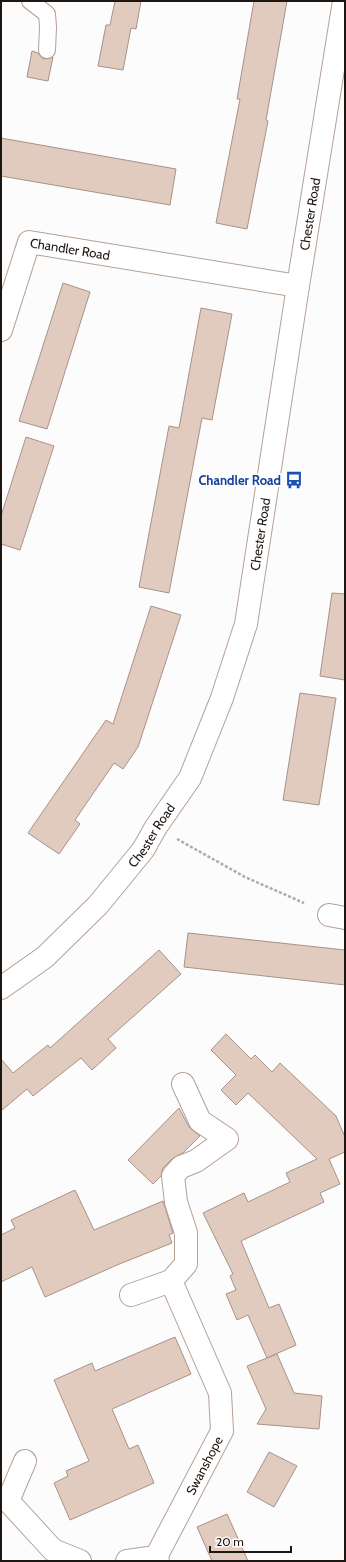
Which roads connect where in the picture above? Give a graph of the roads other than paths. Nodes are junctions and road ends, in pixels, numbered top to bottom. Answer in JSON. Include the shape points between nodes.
{"nodes":[{"id":1,"x":30,"y":1,"type":"edge"},
{"id":2,"x":344,"y":1,"type":"edge"},
{"id":3,"x":47,"y":50,"type":"dead end"},
{"id":4,"x":298,"y":286,"type":"junction"},
{"id":5,"x":1,"y":330,"type":"edge"},
{"id":6,"x":1,"y":988,"type":"edge"},
{"id":7,"x":183,"y":1084,"type":"dead end"},
{"id":8,"x":171,"y":1281,"type":"junction"},
{"id":9,"x":131,"y":1295,"type":"dead end"},
{"id":10,"x":26,"y":1461,"type":"dead end"},
{"id":11,"x":5,"y":1501,"type":"edge"},
{"id":12,"x":157,"y":1559,"type":"edge"},
{"id":13,"x":80,"y":1561,"type":"edge"},
{"id":14,"x":126,"y":1561,"type":"edge"}],
"edges":[{"from":1,"to":3,"type":"lane","via":[[47,14]]},
{"from":2,"to":4,"type":"street","name":"Chester Road"},
{"from":4,"to":5,"type":"street","name":"Chandler Road","via":[[29,242]]},
{"from":4,"to":6,"type":"street","name":"Chester Road","via":[[246,624],[222,698],[190,778],[143,850],[98,905],[45,957]]},
{"from":7,"to":8,"type":"street","via":[[200,1121],[227,1139],[196,1161],[181,1167],[173,1176],[176,1202],[186,1233],[187,1251],[186,1264]]},
{"from":8,"to":9,"type":"street"},
{"from":8,"to":12,"type":"street","name":"Swanshope","via":[[220,1393],[222,1431]]},
{"from":10,"to":11,"type":"street"},
{"from":11,"to":13,"type":"street","via":[[53,1550]]},
{"from":12,"to":14,"type":"street","name":"Swanshope"}]}
